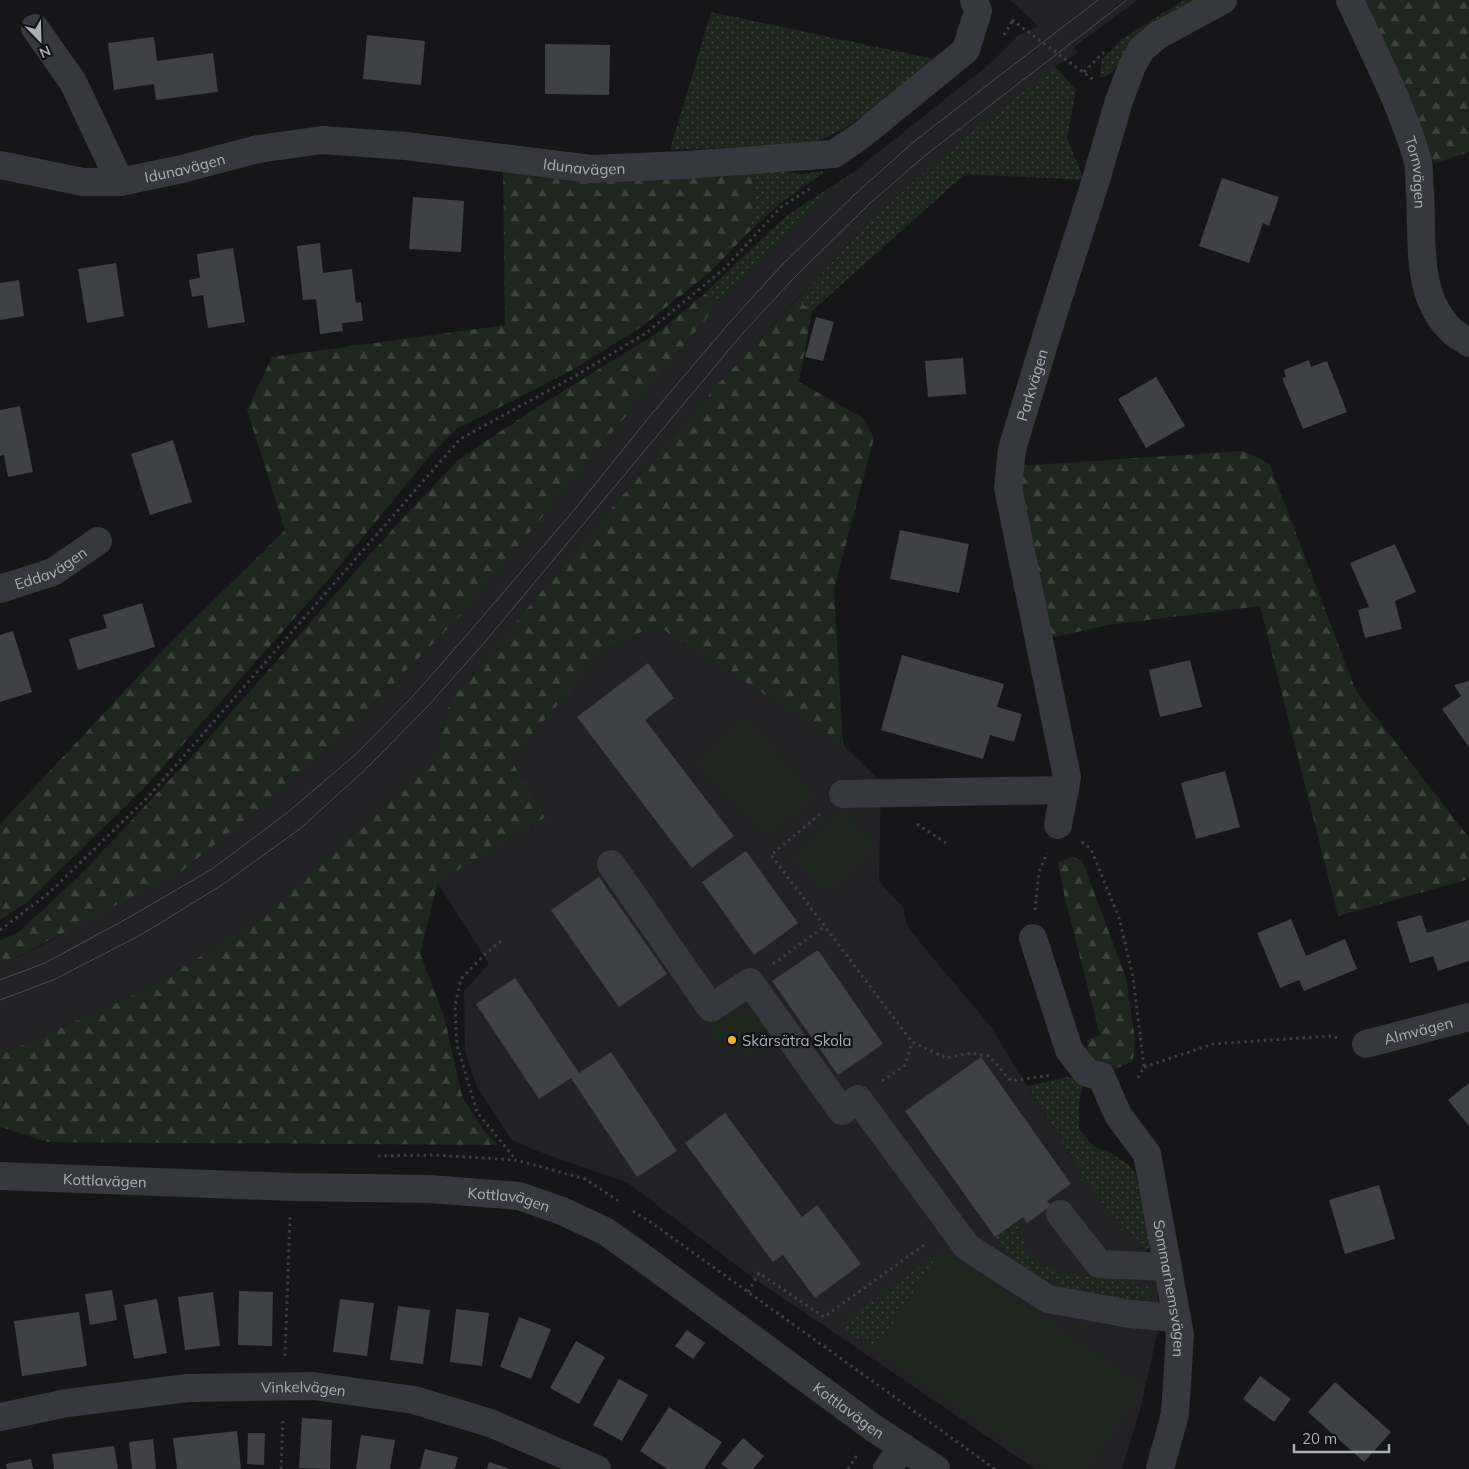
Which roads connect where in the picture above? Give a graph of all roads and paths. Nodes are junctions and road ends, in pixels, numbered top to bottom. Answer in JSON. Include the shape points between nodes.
{"nodes":[{"id":1,"x":1223,"y":0,"type":"edge"},
{"id":2,"x":1350,"y":0,"type":"edge"},
{"id":3,"x":976,"y":5,"type":"edge"},
{"id":4,"x":1013,"y":20,"type":"junction"},
{"id":5,"x":35,"y":28,"type":"dead end"},
{"id":6,"x":1003,"y":36,"type":"dead end"},
{"id":7,"x":1119,"y":101,"type":"junction"},
{"id":8,"x":0,"y":165,"type":"edge"},
{"id":9,"x":120,"y":182,"type":"junction"},
{"id":10,"x":818,"y":183,"type":"dead end"},
{"id":11,"x":1469,"y":343,"type":"edge"},
{"id":12,"x":98,"y":541,"type":"dead end"},
{"id":13,"x":0,"y":589,"type":"edge"},
{"id":14,"x":1065,"y":790,"type":"junction"},
{"id":15,"x":843,"y":794,"type":"joint"},
{"id":16,"x":916,"y":823,"type":"dead end"},
{"id":17,"x":1058,"y":825,"type":"junction"},
{"id":18,"x":946,"y":842,"type":"dead end"},
{"id":19,"x":612,"y":864,"type":"dead end"},
{"id":20,"x":825,"y":926,"type":"junction"},
{"id":21,"x":0,"y":930,"type":"edge"},
{"id":22,"x":1033,"y":938,"type":"joint"},
{"id":23,"x":501,"y":941,"type":"dead end"},
{"id":24,"x":770,"y":966,"type":"dead end"},
{"id":25,"x":1469,"y":1017,"type":"edge"},
{"id":26,"x":912,"y":1042,"type":"junction"},
{"id":27,"x":1366,"y":1044,"type":"joint"},
{"id":28,"x":1144,"y":1067,"type":"junction"},
{"id":29,"x":1058,"y":1075,"type":"dead end"},
{"id":30,"x":879,"y":1084,"type":"dead end"},
{"id":31,"x":1118,"y":1115,"type":"junction"},
{"id":32,"x":376,"y":1156,"type":"dead end"},
{"id":33,"x":516,"y":1160,"type":"junction"},
{"id":34,"x":0,"y":1176,"type":"edge"},
{"id":35,"x":291,"y":1188,"type":"junction"},
{"id":36,"x":1060,"y":1214,"type":"dead end"},
{"id":37,"x":950,"y":1226,"type":"junction"},
{"id":38,"x":1168,"y":1267,"type":"junction"},
{"id":39,"x":748,"y":1292,"type":"junction"},
{"id":40,"x":1177,"y":1318,"type":"junction"},
{"id":41,"x":284,"y":1387,"type":"junction"},
{"id":42,"x":0,"y":1417,"type":"edge"},
{"id":43,"x":904,"y":1447,"type":"junction"},
{"id":44,"x":851,"y":1464,"type":"dead end"},
{"id":45,"x":281,"y":1469,"type":"edge"},
{"id":46,"x":597,"y":1469,"type":"edge"},
{"id":47,"x":858,"y":1469,"type":"edge"},
{"id":48,"x":887,"y":1469,"type":"edge"},
{"id":49,"x":936,"y":1469,"type":"edge"},
{"id":50,"x":995,"y":1469,"type":"edge"},
{"id":51,"x":1160,"y":1469,"type":"edge"}],
"edges":[{"from":1,"to":7,"type":"street","name":"Parkvägen","via":[[1158,36],[1141,50]]},
{"from":2,"to":11,"type":"street","name":"Tornvägen","via":[[1401,111],[1418,164],[1420,247],[1426,281],[1436,310],[1453,332]]},
{"from":3,"to":4,"type":"path"},
{"from":3,"to":9,"type":"street","name":"Idunavägen","via":[[966,50],[834,154],[592,169],[406,146],[322,140],[258,149]]},
{"from":4,"to":6,"type":"path"},
{"from":4,"to":7,"type":"path"},
{"from":5,"to":9,"type":"street","via":[[73,82]]},
{"from":7,"to":14,"type":"street","name":"Parkvägen","via":[[1012,450],[1008,488],[1068,777]]},
{"from":8,"to":9,"type":"street","name":"Idunavägen","via":[[83,182]]},
{"from":10,"to":21,"type":"path","via":[[780,208],[725,268],[646,333],[460,440],[148,797],[49,893]]},
{"from":12,"to":13,"type":"street","name":"Eddavägen","via":[[53,572]]},
{"from":14,"to":15,"type":"street"},
{"from":14,"to":17,"type":"street","name":"Parkvägen"},
{"from":15,"to":20,"type":"path","via":[[771,855]]},
{"from":16,"to":18,"type":"path"},
{"from":17,"to":22,"type":"path","via":[[1039,872]]},
{"from":17,"to":28,"type":"path","via":[[1091,848],[1119,918],[1133,977]]},
{"from":19,"to":37,"type":"street","via":[[711,1008],[750,982],[842,1111],[858,1099]]},
{"from":20,"to":24,"type":"path"},
{"from":20,"to":26,"type":"path"},
{"from":22,"to":31,"type":"street","name":"Sommarhemsvägen","via":[[1069,1050],[1087,1072],[1101,1076]]},
{"from":23,"to":33,"type":"path","via":[[461,979],[455,1006],[456,1044],[476,1112]]},
{"from":25,"to":27,"type":"street","name":"Almvägen"},
{"from":26,"to":29,"type":"path","via":[[946,1058],[971,1053],[989,1056],[1011,1081]]},
{"from":26,"to":30,"type":"path","via":[[905,1065]]},
{"from":27,"to":28,"type":"path","via":[[1329,1036],[1213,1044]]},
{"from":28,"to":31,"type":"path"},
{"from":31,"to":38,"type":"street","name":"Sommarhemsvägen","via":[[1147,1154]]},
{"from":32,"to":33,"type":"path","via":[[433,1155]]},
{"from":33,"to":39,"type":"path","via":[[585,1179]]},
{"from":34,"to":35,"type":"street","name":"Kottlavägen"},
{"from":35,"to":41,"type":"path"},
{"from":35,"to":43,"type":"street","name":"Kottlavägen","via":[[430,1189],[519,1196],[562,1211],[620,1241],[872,1427]]},
{"from":36,"to":38,"type":"street","via":[[1099,1264]]},
{"from":37,"to":39,"type":"path","via":[[824,1317],[759,1273]]},
{"from":37,"to":40,"type":"street","via":[[967,1247],[1048,1299],[1130,1314]]},
{"from":38,"to":40,"type":"street","name":"Sommarhemsvägen"},
{"from":39,"to":50,"type":"path"},
{"from":40,"to":51,"type":"street","name":"Sommarhemsvägen","via":[[1180,1334],[1174,1414]]},
{"from":41,"to":42,"type":"street","name":"Vinkelvägen","via":[[188,1388],[67,1403]]},
{"from":41,"to":45,"type":"path"},
{"from":41,"to":46,"type":"street","name":"Vinkelvägen","via":[[313,1386],[414,1400],[490,1423]]},
{"from":43,"to":48,"type":"street"},
{"from":43,"to":49,"type":"street","name":"Kottlavägen"},
{"from":44,"to":47,"type":"path"}]}
